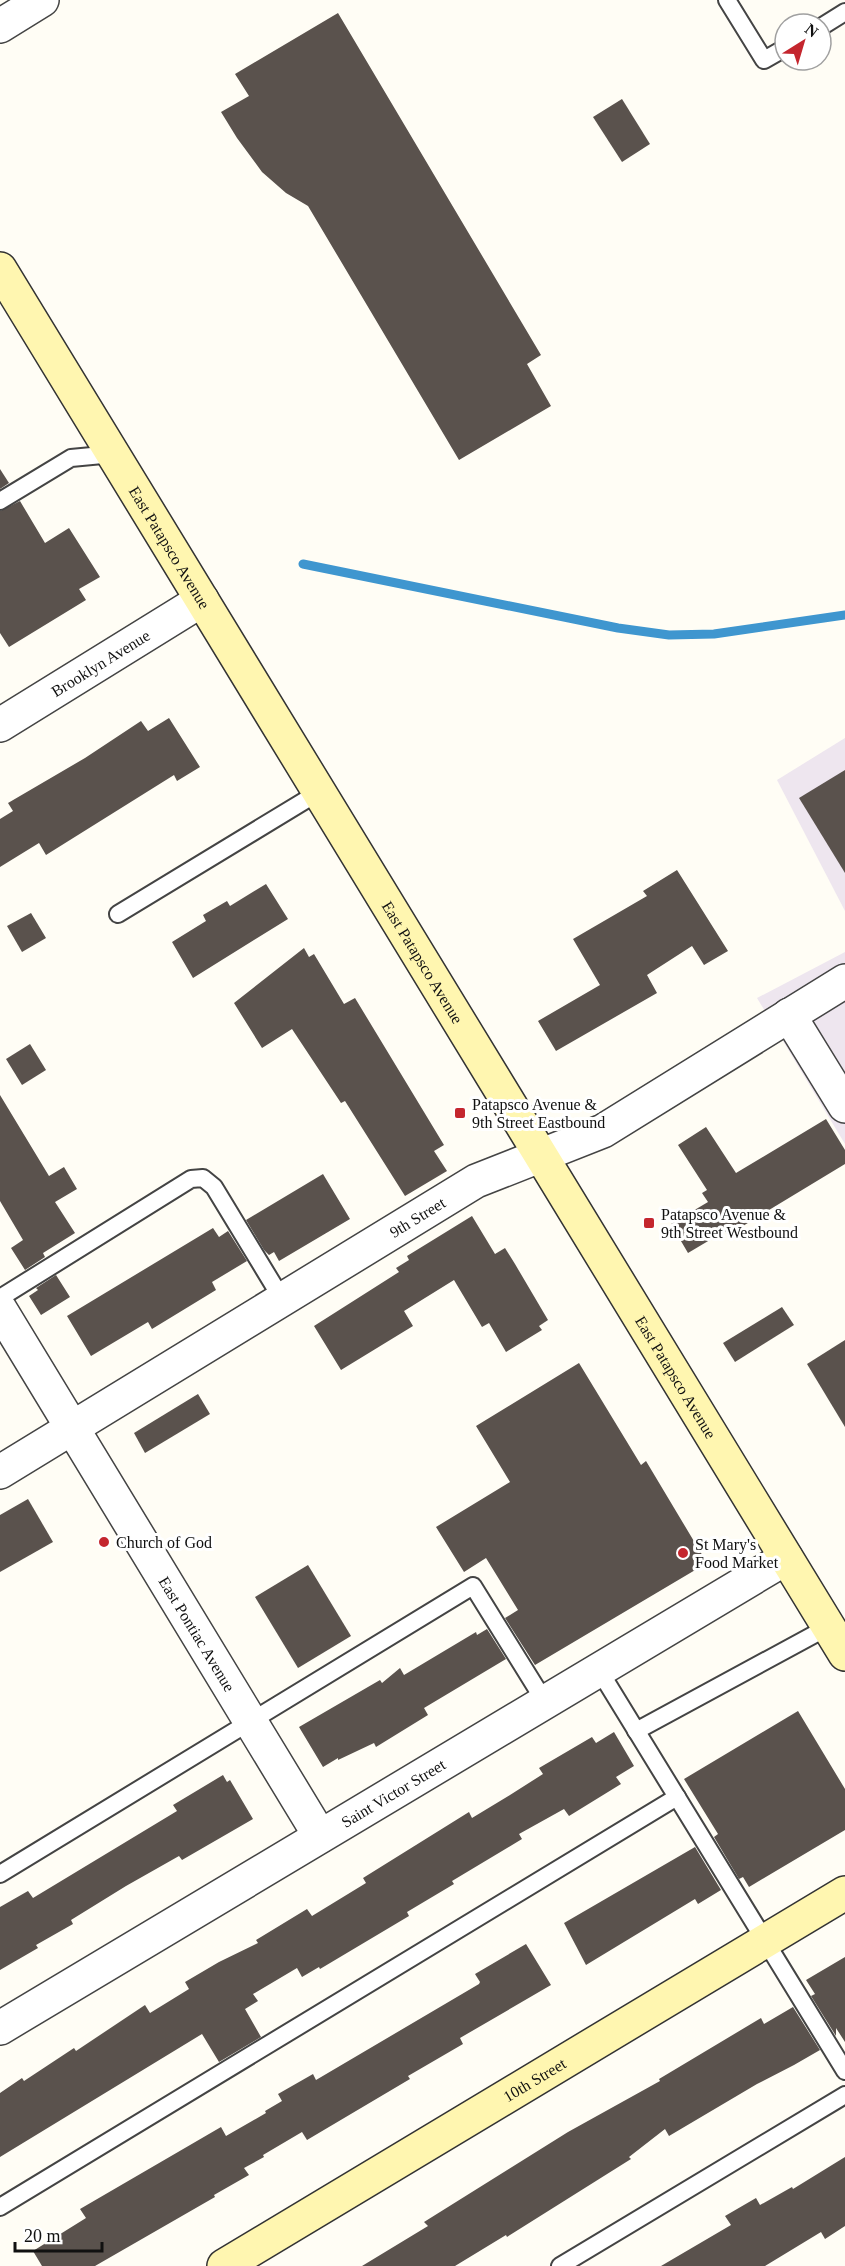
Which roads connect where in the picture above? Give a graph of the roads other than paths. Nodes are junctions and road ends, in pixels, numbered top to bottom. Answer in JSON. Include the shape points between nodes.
{"nodes":[{"id":1,"x":42,"y":0,"type":"edge"},
{"id":2,"x":727,"y":0,"type":"edge"},
{"id":3,"x":0,"y":26,"type":"edge"},
{"id":4,"x":773,"y":55,"type":"edge"},
{"id":5,"x":0,"y":269,"type":"edge"},
{"id":6,"x":113,"y":454,"type":"junction"},
{"id":7,"x":0,"y":501,"type":"edge"},
{"id":8,"x":202,"y":600,"type":"junction"},
{"id":9,"x":0,"y":725,"type":"edge"},
{"id":10,"x":319,"y":792,"type":"junction"},
{"id":11,"x":118,"y":914,"type":"dead end"},
{"id":12,"x":845,"y":981,"type":"edge"},
{"id":13,"x":789,"y":1016,"type":"junction"},
{"id":14,"x":845,"y":1106,"type":"edge"},
{"id":15,"x":540,"y":1155,"type":"junction"},
{"id":16,"x":0,"y":1298,"type":"edge"},
{"id":17,"x":282,"y":1299,"type":"junction"},
{"id":18,"x":0,"y":1309,"type":"edge"},
{"id":19,"x":72,"y":1427,"type":"junction"},
{"id":20,"x":0,"y":1472,"type":"edge"},
{"id":21,"x":786,"y":1558,"type":"junction"},
{"id":22,"x":828,"y":1627,"type":"junction"},
{"id":23,"x":845,"y":1654,"type":"edge"},
{"id":24,"x":599,"y":1670,"type":"junction"},
{"id":25,"x":544,"y":1702,"type":"junction"},
{"id":26,"x":251,"y":1721,"type":"junction"},
{"id":27,"x":636,"y":1731,"type":"junction"},
{"id":28,"x":677,"y":1797,"type":"junction"},
{"id":29,"x":320,"y":1836,"type":"junction"},
{"id":30,"x":0,"y":1874,"type":"edge"},
{"id":31,"x":845,"y":1893,"type":"edge"},
{"id":32,"x":765,"y":1941,"type":"junction"},
{"id":33,"x":0,"y":2028,"type":"edge"},
{"id":34,"x":845,"y":2071,"type":"edge"},
{"id":35,"x":845,"y":2095,"type":"edge"},
{"id":36,"x":0,"y":2207,"type":"edge"},
{"id":37,"x":224,"y":2266,"type":"edge"},
{"id":38,"x":560,"y":2266,"type":"edge"}],
"edges":[{"from":1,"to":3,"type":"street"},
{"from":2,"to":4,"type":"lane","via":[[764,60]]},
{"from":5,"to":6,"type":"main road","name":"East Patapsco Avenue"},
{"from":6,"to":7,"type":"lane","via":[[71,458]]},
{"from":6,"to":8,"type":"main road","name":"East Patapsco Avenue"},
{"from":8,"to":9,"type":"street","name":"Brooklyn Avenue"},
{"from":8,"to":10,"type":"main road","name":"East Patapsco Avenue"},
{"from":10,"to":11,"type":"lane"},
{"from":10,"to":15,"type":"main road","name":"East Patapsco Avenue"},
{"from":12,"to":13,"type":"street","name":"9th Street"},
{"from":13,"to":14,"type":"street"},
{"from":13,"to":15,"type":"street","name":"9th Street","via":[[603,1131]]},
{"from":15,"to":17,"type":"street","name":"9th Street","via":[[476,1180]]},
{"from":15,"to":21,"type":"main road","name":"East Patapsco Avenue"},
{"from":16,"to":17,"type":"lane","via":[[191,1179],[203,1178],[214,1187]]},
{"from":17,"to":19,"type":"street","name":"9th Street"},
{"from":18,"to":19,"type":"street","name":"East Pontiac Avenue"},
{"from":19,"to":20,"type":"street","name":"9th Street"},
{"from":19,"to":26,"type":"street","name":"East Pontiac Avenue"},
{"from":21,"to":22,"type":"main road","name":"East Patapsco Avenue"},
{"from":21,"to":24,"type":"street","name":"Saint Victor Street"},
{"from":22,"to":23,"type":"main road","name":"East Patapsco Avenue"},
{"from":22,"to":27,"type":"lane"},
{"from":24,"to":25,"type":"street","name":"Saint Victor Street"},
{"from":24,"to":27,"type":"lane"},
{"from":25,"to":26,"type":"lane","via":[[473,1586]]},
{"from":25,"to":29,"type":"street","name":"Saint Victor Street"},
{"from":26,"to":29,"type":"street","name":"East Pontiac Avenue"},
{"from":26,"to":30,"type":"lane"},
{"from":27,"to":28,"type":"lane"},
{"from":28,"to":32,"type":"lane"},
{"from":28,"to":36,"type":"lane"},
{"from":29,"to":33,"type":"street","name":"Saint Victor Street"},
{"from":31,"to":32,"type":"main road","name":"10th Street"},
{"from":32,"to":34,"type":"lane"},
{"from":32,"to":37,"type":"main road","name":"10th Street"},
{"from":35,"to":38,"type":"lane"}]}
